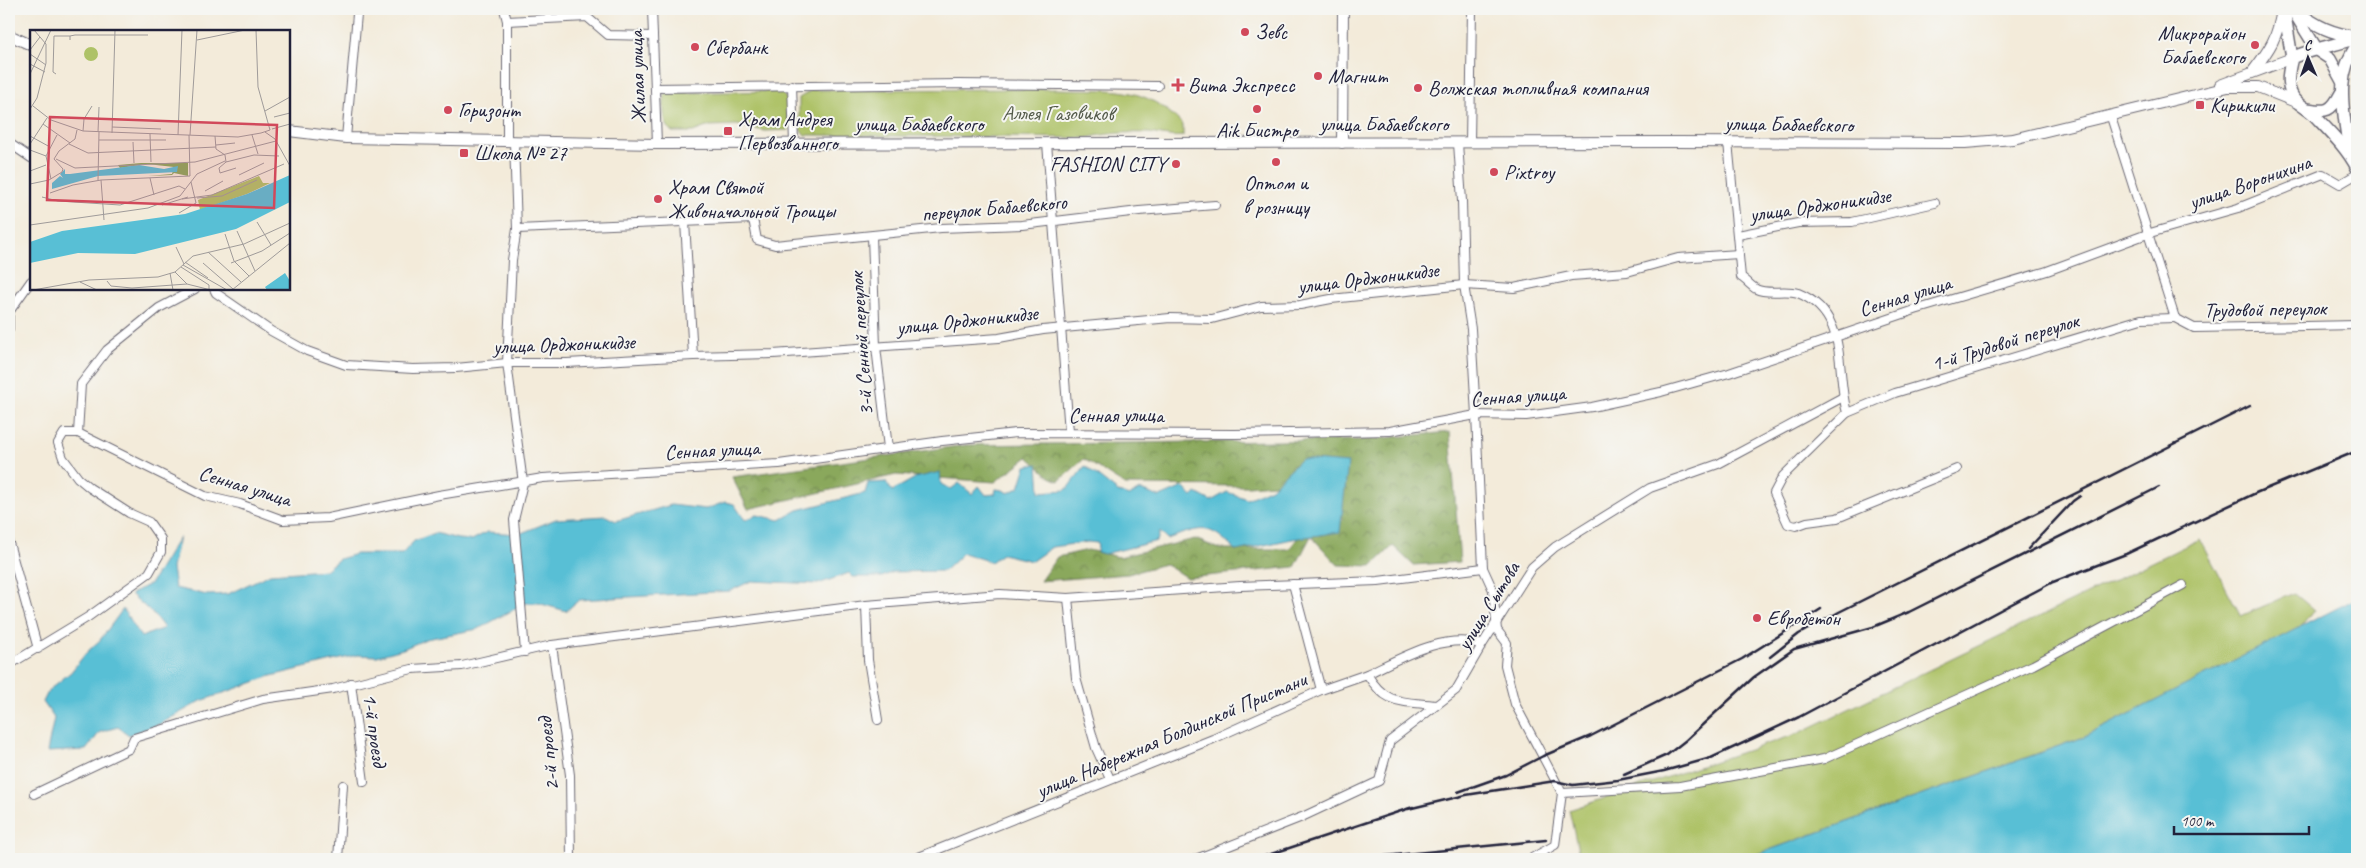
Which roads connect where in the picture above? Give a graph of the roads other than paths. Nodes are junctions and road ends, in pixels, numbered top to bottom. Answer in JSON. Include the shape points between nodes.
{"nodes":[{"id":1,"x":360,"y":9,"type":"edge"},
{"id":2,"x":504,"y":9,"type":"edge"},
{"id":3,"x":652,"y":9,"type":"edge"},
{"id":4,"x":1343,"y":9,"type":"edge"},
{"id":5,"x":1472,"y":9,"type":"edge"},
{"id":6,"x":2283,"y":9,"type":"edge"},
{"id":7,"x":2293,"y":9,"type":"edge"},
{"id":8,"x":507,"y":21,"type":"junction"},
{"id":9,"x":9,"y":35,"type":"edge"},
{"id":10,"x":653,"y":36,"type":"junction"},
{"id":11,"x":2357,"y":38,"type":"edge"},
{"id":12,"x":30,"y":45,"type":"edge"},
{"id":13,"x":2357,"y":45,"type":"edge"},
{"id":14,"x":2318,"y":51,"type":"junction"},
{"id":15,"x":2292,"y":58,"type":"junction"},
{"id":16,"x":2252,"y":71,"type":"junction"},
{"id":17,"x":2342,"y":81,"type":"junction"},
{"id":18,"x":792,"y":86,"type":"junction"},
{"id":19,"x":1158,"y":86,"type":"dead end"},
{"id":20,"x":655,"y":88,"type":"junction"},
{"id":21,"x":2204,"y":92,"type":"junction"},
{"id":22,"x":2341,"y":93,"type":"junction"},
{"id":23,"x":2303,"y":106,"type":"junction"},
{"id":24,"x":2111,"y":117,"type":"junction"},
{"id":25,"x":290,"y":131,"type":"edge"},
{"id":26,"x":346,"y":138,"type":"junction"},
{"id":27,"x":511,"y":142,"type":"junction"},
{"id":28,"x":1728,"y":142,"type":"junction"},
{"id":29,"x":9,"y":143,"type":"edge"},
{"id":30,"x":794,"y":143,"type":"junction"},
{"id":31,"x":1046,"y":143,"type":"junction"},
{"id":32,"x":1342,"y":143,"type":"junction"},
{"id":33,"x":1458,"y":143,"type":"junction"},
{"id":34,"x":1470,"y":143,"type":"junction"},
{"id":35,"x":657,"y":144,"type":"junction"},
{"id":36,"x":2349,"y":153,"type":"junction"},
{"id":37,"x":30,"y":157,"type":"edge"},
{"id":38,"x":2357,"y":168,"type":"edge"},
{"id":39,"x":2357,"y":174,"type":"edge"},
{"id":40,"x":1935,"y":203,"type":"dead end"},
{"id":41,"x":1215,"y":205,"type":"dead end"},
{"id":42,"x":1051,"y":221,"type":"junction"},
{"id":43,"x":685,"y":222,"type":"junction"},
{"id":44,"x":517,"y":229,"type":"junction"},
{"id":45,"x":2150,"y":233,"type":"junction"},
{"id":46,"x":1738,"y":235,"type":"junction"},
{"id":47,"x":872,"y":236,"type":"junction"},
{"id":48,"x":1739,"y":254,"type":"junction"},
{"id":49,"x":30,"y":282,"type":"edge"},
{"id":50,"x":1464,"y":284,"type":"junction"},
{"id":51,"x":193,"y":290,"type":"edge"},
{"id":52,"x":214,"y":290,"type":"edge"},
{"id":53,"x":9,"y":312,"type":"edge"},
{"id":54,"x":2175,"y":318,"type":"junction"},
{"id":55,"x":2357,"y":325,"type":"edge"},
{"id":56,"x":1062,"y":328,"type":"junction"},
{"id":57,"x":9,"y":329,"type":"edge"},
{"id":58,"x":1837,"y":336,"type":"junction"},
{"id":59,"x":876,"y":347,"type":"junction"},
{"id":60,"x":693,"y":356,"type":"junction"},
{"id":61,"x":507,"y":363,"type":"junction"},
{"id":62,"x":1843,"y":398,"type":"junction"},
{"id":63,"x":1847,"y":413,"type":"junction"},
{"id":64,"x":1476,"y":415,"type":"junction"},
{"id":65,"x":1069,"y":432,"type":"junction"},
{"id":66,"x":78,"y":433,"type":"junction"},
{"id":67,"x":888,"y":448,"type":"junction"},
{"id":68,"x":1957,"y":469,"type":"dead end"},
{"id":69,"x":523,"y":483,"type":"junction"},
{"id":70,"x":9,"y":543,"type":"edge"},
{"id":71,"x":1483,"y":568,"type":"junction"},
{"id":72,"x":1293,"y":584,"type":"junction"},
{"id":73,"x":2183,"y":585,"type":"dead end"},
{"id":74,"x":1068,"y":598,"type":"junction"},
{"id":75,"x":866,"y":604,"type":"junction"},
{"id":76,"x":1496,"y":624,"type":"junction"},
{"id":77,"x":552,"y":645,"type":"junction"},
{"id":78,"x":1482,"y":645,"type":"junction"},
{"id":79,"x":38,"y":649,"type":"junction"},
{"id":80,"x":525,"y":652,"type":"junction"},
{"id":81,"x":9,"y":665,"type":"edge"},
{"id":82,"x":1367,"y":674,"type":"junction"},
{"id":83,"x":351,"y":683,"type":"junction"},
{"id":84,"x":1321,"y":690,"type":"junction"},
{"id":85,"x":1436,"y":705,"type":"junction"},
{"id":86,"x":878,"y":720,"type":"dead end"},
{"id":87,"x":1110,"y":779,"type":"junction"},
{"id":88,"x":364,"y":782,"type":"dead end"},
{"id":89,"x":343,"y":785,"type":"dead end"},
{"id":90,"x":1562,"y":793,"type":"junction"},
{"id":91,"x":34,"y":794,"type":"dead end"},
{"id":92,"x":9,"y":858,"type":"edge"},
{"id":93,"x":17,"y":859,"type":"edge"},
{"id":94,"x":338,"y":859,"type":"edge"},
{"id":95,"x":571,"y":859,"type":"edge"},
{"id":96,"x":914,"y":859,"type":"edge"},
{"id":97,"x":1196,"y":859,"type":"edge"},
{"id":98,"x":1530,"y":859,"type":"edge"}],
"edges":[{"from":1,"to":26,"type":"street"},
{"from":2,"to":8,"type":"street"},
{"from":3,"to":10,"type":"street","name":"Жилая улица"},
{"from":4,"to":32,"type":"main road"},
{"from":5,"to":34,"type":"street"},
{"from":6,"to":15,"type":"main road"},
{"from":6,"to":16,"type":"main road","via":[[2272,46]]},
{"from":7,"to":11,"type":"main road","via":[[2317,26]]},
{"from":7,"to":14,"type":"main road"},
{"from":8,"to":10,"type":"street","via":[[587,17],[608,36]]},
{"from":8,"to":27,"type":"street"},
{"from":9,"to":12,"type":"main road"},
{"from":10,"to":20,"type":"street","name":"Жилая улица"},
{"from":11,"to":14,"type":"main road"},
{"from":13,"to":17,"type":"main road","via":[[2346,64]]},
{"from":14,"to":15,"type":"main road","via":[[2304,52]]},
{"from":14,"to":17,"type":"main road","via":[[2330,58]]},
{"from":15,"to":16,"type":"main road"},
{"from":15,"to":23,"type":"main road","via":[[2288,83],[2291,93]]},
{"from":16,"to":21,"type":"main road"},
{"from":17,"to":22,"type":"main road"},
{"from":18,"to":19,"type":"street"},
{"from":18,"to":20,"type":"street"},
{"from":18,"to":30,"type":"street"},
{"from":20,"to":35,"type":"street","name":"Жилая улица"},
{"from":21,"to":23,"type":"main road","via":[[2228,87],[2258,87]]},
{"from":21,"to":24,"type":"main road","name":"улица Бабаевского"},
{"from":22,"to":23,"type":"main road","via":[[2334,107],[2324,111]]},
{"from":22,"to":36,"type":"main road"},
{"from":23,"to":36,"type":"main road"},
{"from":24,"to":28,"type":"main road","name":"улица Бабаевского","via":[[2013,139],[1965,143]]},
{"from":24,"to":45,"type":"street"},
{"from":25,"to":26,"type":"main road","name":"улица Бабаевского"},
{"from":26,"to":27,"type":"main road","name":"улица Бабаевского"},
{"from":27,"to":35,"type":"main road","name":"улица Бабаевского"},
{"from":27,"to":44,"type":"street"},
{"from":28,"to":34,"type":"main road","name":"улица Бабаевского"},
{"from":28,"to":46,"type":"street"},
{"from":29,"to":37,"type":"street"},
{"from":30,"to":31,"type":"main road","name":"улица Бабаевского"},
{"from":30,"to":35,"type":"main road","name":"улица Бабаевского"},
{"from":31,"to":32,"type":"main road","name":"улица Бабаевского"},
{"from":31,"to":42,"type":"street"},
{"from":32,"to":33,"type":"main road","name":"улица Бабаевского"},
{"from":33,"to":34,"type":"main road","name":"улица Бабаевского"},
{"from":33,"to":50,"type":"street"},
{"from":36,"to":38,"type":"main road"},
{"from":39,"to":45,"type":"street","name":"улица Воронихина","via":[[2340,184],[2323,174],[2238,208]]},
{"from":40,"to":46,"type":"street","name":"улица Орджоникидзе","via":[[1852,222],[1798,223]]},
{"from":41,"to":42,"type":"street","name":"переулок Бабаевского"},
{"from":42,"to":47,"type":"street","name":"переулок Бабаевского"},
{"from":42,"to":56,"type":"street"},
{"from":43,"to":44,"type":"street"},
{"from":43,"to":47,"type":"street","name":"переулок Бабаевского","via":[[753,219],[757,240],[775,245]]},
{"from":43,"to":60,"type":"street"},
{"from":44,"to":61,"type":"street","via":[[512,260]]},
{"from":45,"to":54,"type":"street"},
{"from":45,"to":58,"type":"street","name":"Сенная улица","via":[[2047,271]]},
{"from":46,"to":48,"type":"street"},
{"from":47,"to":59,"type":"street","name":"3-й Сенной переулок"},
{"from":48,"to":50,"type":"street","name":"улица Орджоникидзе","via":[[1678,258],[1627,272],[1571,276],[1514,288]]},
{"from":48,"to":58,"type":"street","via":[[1741,277],[1757,289],[1796,292],[1817,303]]},
{"from":49,"to":53,"type":"street"},
{"from":50,"to":56,"type":"street","name":"улица Орджоникидзе","via":[[1300,305],[1261,306],[1212,319],[1170,318]]},
{"from":50,"to":64,"type":"street"},
{"from":51,"to":66,"type":"street","via":[[159,308],[107,350],[81,384]]},
{"from":52,"to":61,"type":"street","name":"улица Орджоникидзе","via":[[240,312],[270,331],[346,365],[413,369]]},
{"from":53,"to":57,"type":"street"},
{"from":54,"to":55,"type":"street","name":"Трудовой переулок","via":[[2194,328]]},
{"from":54,"to":63,"type":"street","name":"1-й Трудовой переулок","via":[[2132,322],[1895,393]]},
{"from":56,"to":59,"type":"street","name":"улица Орджоникидзе","via":[[999,338]]},
{"from":56,"to":65,"type":"street"},
{"from":58,"to":62,"type":"street"},
{"from":58,"to":64,"type":"street","name":"Сенная улица","via":[[1662,392],[1592,408],[1526,416]]},
{"from":59,"to":60,"type":"street","name":"улица Орджоникидзе"},
{"from":59,"to":67,"type":"street","name":"3-й Сенной переулок"},
{"from":60,"to":61,"type":"street","name":"улица Орджоникидзе"},
{"from":61,"to":69,"type":"street"},
{"from":62,"to":63,"type":"street"},
{"from":62,"to":76,"type":"street","name":"улица Сытова","via":[[1718,464],[1650,488],[1555,547],[1532,567]]},
{"from":63,"to":68,"type":"street","via":[[1783,476],[1774,494],[1788,524],[1796,526],[1837,518]]},
{"from":64,"to":65,"type":"street","name":"Сенная улица","via":[[1390,431],[1235,434]]},
{"from":64,"to":71,"type":"street"},
{"from":65,"to":67,"type":"street","name":"Сенная улица","via":[[1016,433]]},
{"from":66,"to":69,"type":"street","name":"Сенная улица","via":[[205,496],[240,504],[283,520],[328,518],[439,495]]},
{"from":66,"to":79,"type":"street","via":[[64,433],[58,443],[62,458],[90,488],[129,514],[148,522],[161,539],[161,552],[149,572]]},
{"from":67,"to":69,"type":"street","name":"Сенная улица","via":[[780,464],[607,473],[543,478]]},
{"from":69,"to":80,"type":"street","via":[[514,520]]},
{"from":70,"to":79,"type":"street"},
{"from":71,"to":72,"type":"street","via":[[1378,581]]},
{"from":71,"to":76,"type":"street","via":[[1493,590]]},
{"from":72,"to":74,"type":"street"},
{"from":72,"to":84,"type":"street"},
{"from":73,"to":90,"type":"street","via":[[2033,664],[1824,759],[1680,786]]},
{"from":74,"to":75,"type":"street","via":[[1000,594]]},
{"from":74,"to":87,"type":"street","via":[[1076,678],[1096,748]]},
{"from":75,"to":77,"type":"street"},
{"from":75,"to":86,"type":"street","via":[[868,660]]},
{"from":76,"to":78,"type":"street","name":"улица Сытова"},
{"from":76,"to":90,"type":"street","via":[[1507,643],[1504,665],[1515,704]]},
{"from":77,"to":80,"type":"street"},
{"from":77,"to":95,"type":"street","name":"2-й проезд","via":[[570,775]]},
{"from":78,"to":82,"type":"street","name":"улица Набережная Болдинской Пристани","via":[[1472,642],[1433,644]]},
{"from":78,"to":85,"type":"street","name":"улица Сытова","via":[[1456,690]]},
{"from":79,"to":81,"type":"street"},
{"from":80,"to":83,"type":"street","via":[[462,666],[412,669]]},
{"from":82,"to":84,"type":"street","name":"улица Набережная Болдинской Пристани"},
{"from":82,"to":85,"type":"street","via":[[1376,690],[1390,700]]},
{"from":83,"to":88,"type":"street","name":"1-й проезд"},
{"from":83,"to":91,"type":"street","via":[[333,689],[263,699],[134,738],[129,749]]},
{"from":84,"to":87,"type":"street","name":"улица Набережная Болдинской Пристани","via":[[1213,739]]},
{"from":85,"to":97,"type":"street","name":"улица Сытова","via":[[1390,741],[1379,781],[1302,817]]},
{"from":87,"to":96,"type":"street","name":"улица Набережная Болдинской Пристани"},
{"from":89,"to":94,"type":"street","name":"1-й проезд"},
{"from":90,"to":98,"type":"street","via":[[1555,845]]},
{"from":92,"to":93,"type":"street"}]}
